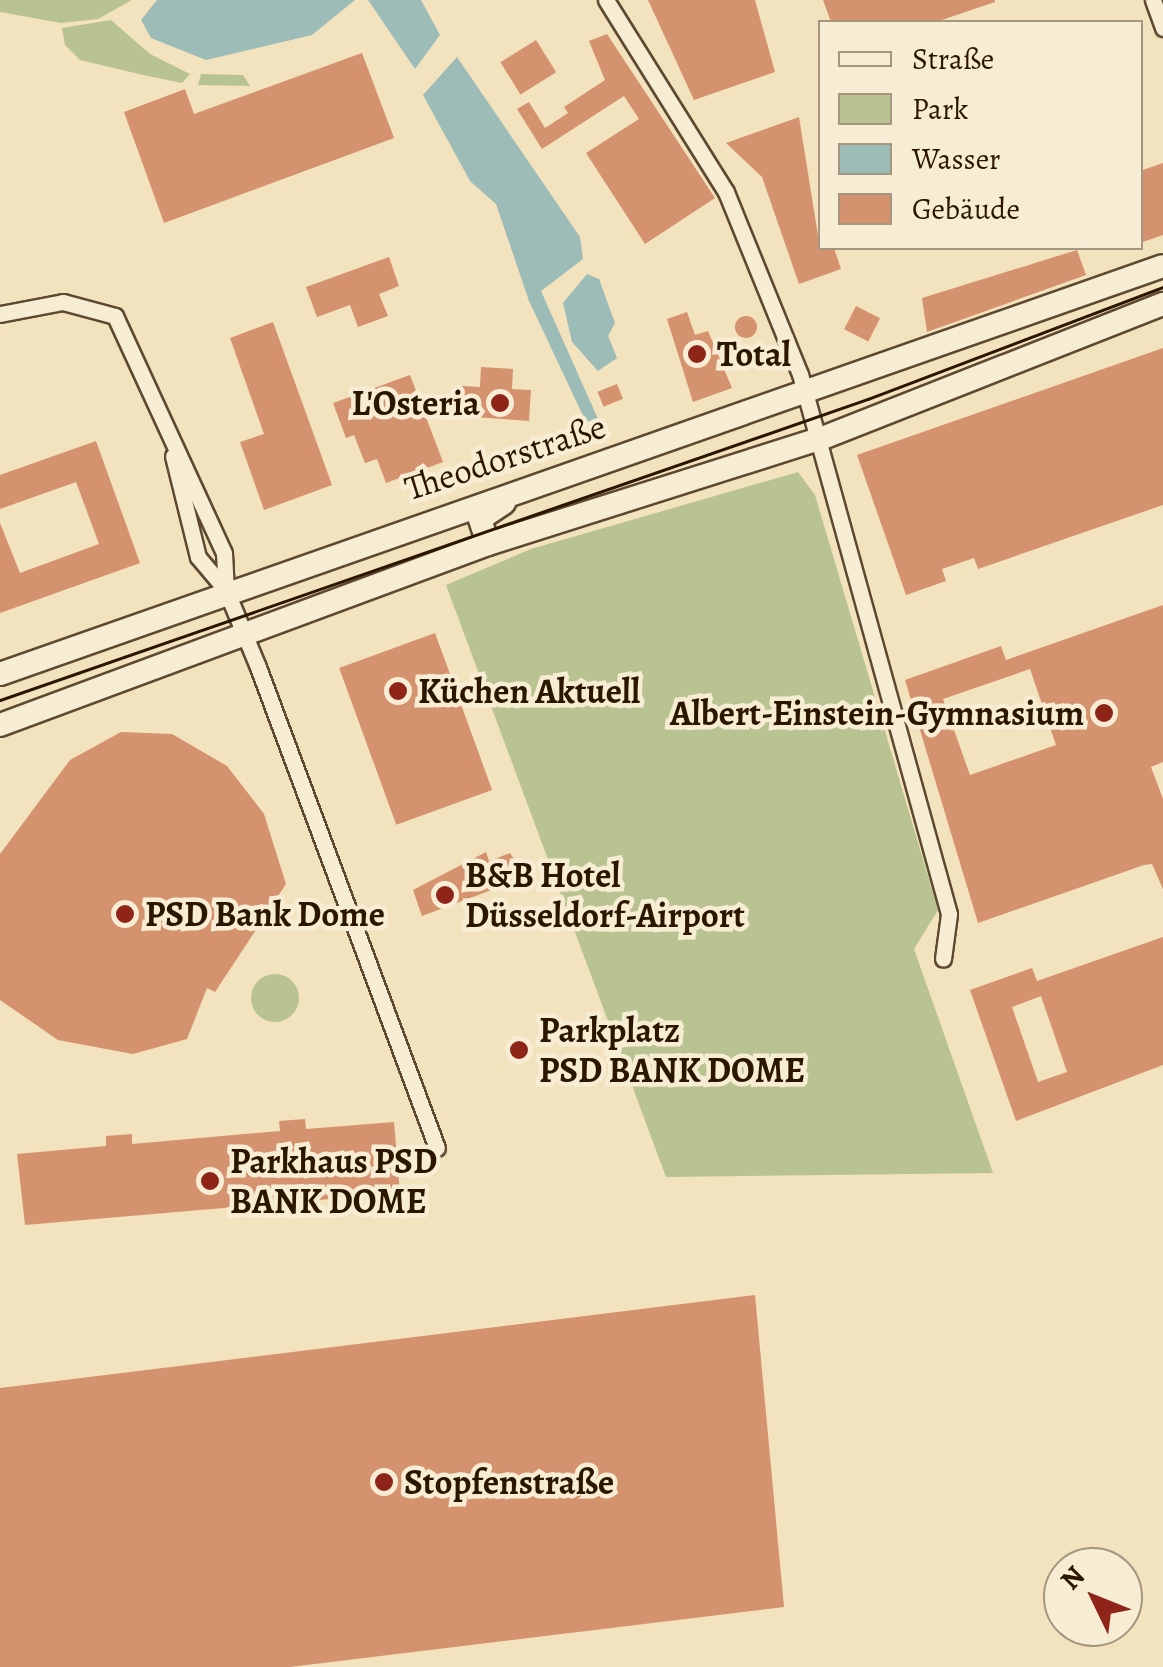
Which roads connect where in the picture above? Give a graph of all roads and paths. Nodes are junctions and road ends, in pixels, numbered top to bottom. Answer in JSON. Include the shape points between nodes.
{"nodes":[{"id":1,"x":606,"y":0,"type":"edge"},
{"id":2,"x":1153,"y":0,"type":"edge"},
{"id":3,"x":1163,"y":28,"type":"edge"},
{"id":4,"x":1163,"y":266,"type":"edge"},
{"id":5,"x":1163,"y":304,"type":"edge"},
{"id":6,"x":0,"y":314,"type":"edge"},
{"id":7,"x":806,"y":393,"type":"junction"},
{"id":8,"x":820,"y":440,"type":"junction"},
{"id":9,"x":173,"y":456,"type":"junction"},
{"id":10,"x":519,"y":492,"type":"junction"},
{"id":11,"x":488,"y":544,"type":"junction"},
{"id":12,"x":226,"y":590,"type":"junction"},
{"id":13,"x":244,"y":636,"type":"junction"},
{"id":14,"x":0,"y":674,"type":"edge"},
{"id":15,"x":0,"y":725,"type":"edge"},
{"id":16,"x":943,"y":959,"type":"dead end"},
{"id":17,"x":437,"y":1148,"type":"dead end"}],
"edges":[{"from":1,"to":7,"type":"street","via":[[726,192]]},
{"from":2,"to":3,"type":"street"},
{"from":4,"to":7,"type":"main road","name":"Theodorstraße"},
{"from":5,"to":8,"type":"main road"},
{"from":6,"to":9,"type":"street","via":[[77,302],[115,316]]},
{"from":7,"to":8,"type":"street"},
{"from":7,"to":10,"type":"main road","name":"Theodorstraße"},
{"from":8,"to":11,"type":"main road"},
{"from":8,"to":16,"type":"street","via":[[949,914]]},
{"from":9,"to":12,"type":"street","via":[[224,553]]},
{"from":9,"to":12,"type":"street","via":[[198,557]]},
{"from":10,"to":11,"type":"main road","via":[[480,519]]},
{"from":10,"to":12,"type":"main road","name":"Theodorstraße"},
{"from":11,"to":13,"type":"main road"},
{"from":12,"to":13,"type":"street"},
{"from":12,"to":14,"type":"main road","name":"Theodorstraße"},
{"from":13,"to":15,"type":"main road"},
{"from":13,"to":17,"type":"street"}]}
